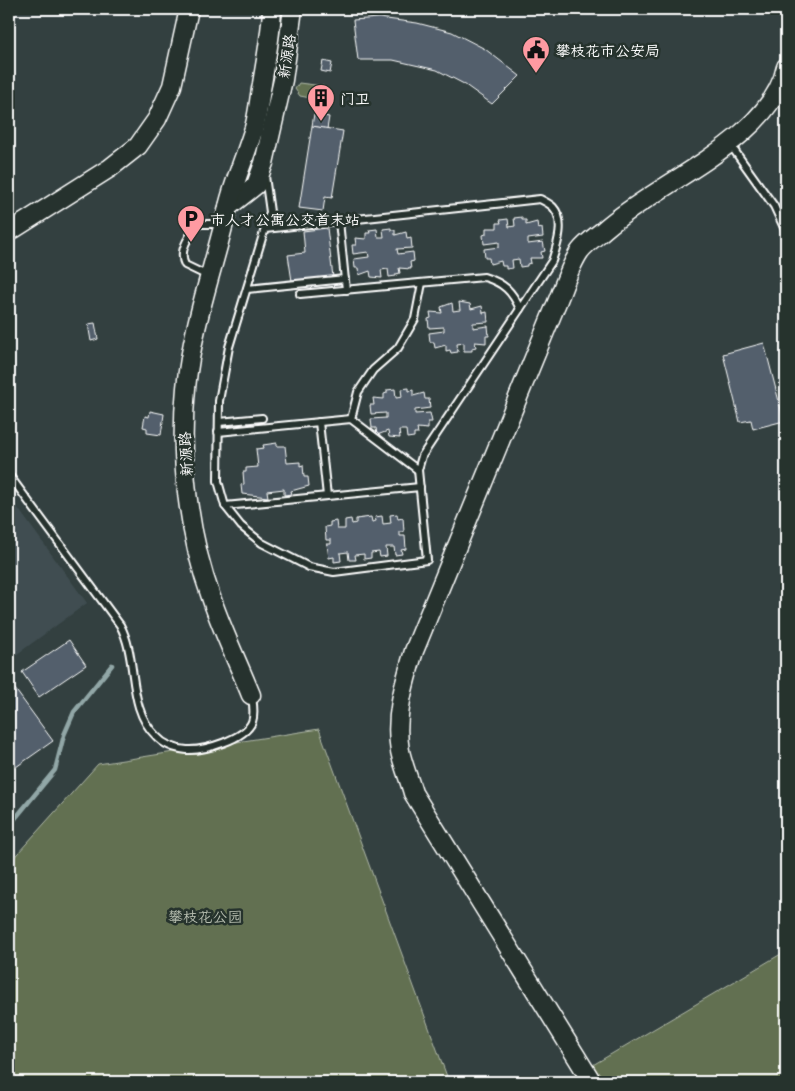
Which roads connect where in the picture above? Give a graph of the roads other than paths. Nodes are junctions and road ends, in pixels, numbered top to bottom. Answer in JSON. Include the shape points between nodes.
{"nodes":[{"id":1,"x":189,"y":9,"type":"edge"},
{"id":2,"x":272,"y":9,"type":"edge"},
{"id":3,"x":293,"y":9,"type":"edge"},
{"id":4,"x":786,"y":67,"type":"edge"},
{"id":5,"x":729,"y":143,"type":"junction"},
{"id":6,"x":264,"y":163,"type":"junction"},
{"id":7,"x":227,"y":215,"type":"junction"},
{"id":8,"x":339,"y":221,"type":"junction"},
{"id":9,"x":265,"y":229,"type":"junction"},
{"id":10,"x":9,"y":232,"type":"edge"},
{"id":11,"x":786,"y":232,"type":"edge"},
{"id":12,"x":208,"y":276,"type":"junction"},
{"id":13,"x":345,"y":279,"type":"junction"},
{"id":14,"x":422,"y":283,"type":"junction"},
{"id":15,"x":247,"y":289,"type":"junction"},
{"id":16,"x":346,"y":290,"type":"junction"},
{"id":17,"x":300,"y":294,"type":"dead end"},
{"id":18,"x":520,"y":308,"type":"junction"},
{"id":19,"x":262,"y":418,"type":"dead end"},
{"id":20,"x":351,"y":419,"type":"junction"},
{"id":21,"x":218,"y":422,"type":"junction"},
{"id":22,"x":319,"y":422,"type":"junction"},
{"id":23,"x":218,"y":432,"type":"junction"},
{"id":24,"x":418,"y":470,"type":"junction"},
{"id":25,"x":9,"y":474,"type":"edge"},
{"id":26,"x":420,"y":487,"type":"junction"},
{"id":27,"x":327,"y":496,"type":"junction"},
{"id":28,"x":226,"y":506,"type":"junction"},
{"id":29,"x":252,"y":695,"type":"joint"},
{"id":30,"x":592,"y":1082,"type":"edge"}],
"edges":[{"from":1,"to":10,"type":"street","via":[[172,86],[157,119],[138,146],[110,168]]},
{"from":2,"to":7,"type":"street","name":"新源路","via":[[255,127]]},
{"from":3,"to":6,"type":"street","name":"新源路","via":[[283,80]]},
{"from":4,"to":5,"type":"street","via":[[784,79],[759,117]]},
{"from":5,"to":11,"type":"lane","via":[[774,206]]},
{"from":5,"to":30,"type":"street","via":[[617,219],[580,250],[418,642],[402,691],[398,722],[400,751],[413,793]]},
{"from":6,"to":7,"type":"street","name":"新源路","via":[[256,185]]},
{"from":6,"to":9,"type":"lane","via":[[270,212]]},
{"from":7,"to":12,"type":"street","name":"新源路"},
{"from":7,"to":12,"type":"lane","via":[[199,224],[187,240],[183,254],[185,265]]},
{"from":8,"to":9,"type":"lane"},
{"from":8,"to":13,"type":"lane"},
{"from":8,"to":18,"type":"lane","via":[[540,199],[554,207],[560,223],[558,242],[552,261]]},
{"from":9,"to":15,"type":"lane"},
{"from":12,"to":29,"type":"street","name":"新源路","via":[[186,387],[183,437],[191,522],[199,562],[212,601]]},
{"from":13,"to":15,"type":"lane"},
{"from":13,"to":16,"type":"lane"},
{"from":14,"to":16,"type":"lane"},
{"from":14,"to":18,"type":"lane","via":[[484,277],[501,282],[513,293]]},
{"from":14,"to":20,"type":"lane","via":[[415,319],[398,348],[373,370],[358,392]]},
{"from":15,"to":21,"type":"lane","via":[[229,348]]},
{"from":16,"to":17,"type":"lane"},
{"from":18,"to":24,"type":"lane","via":[[422,456]]},
{"from":19,"to":21,"type":"lane"},
{"from":20,"to":22,"type":"lane"},
{"from":20,"to":24,"type":"lane"},
{"from":21,"to":23,"type":"lane"},
{"from":22,"to":23,"type":"lane"},
{"from":22,"to":27,"type":"lane"},
{"from":23,"to":28,"type":"lane","via":[[218,481]]},
{"from":24,"to":26,"type":"lane"},
{"from":25,"to":29,"type":"lane","via":[[120,625],[130,647],[141,715],[156,737],[165,744],[188,750],[233,739],[252,723]]},
{"from":26,"to":27,"type":"lane"},
{"from":26,"to":28,"type":"lane","via":[[427,560],[334,572],[309,567],[262,543],[241,526]]},
{"from":27,"to":28,"type":"lane"}]}
